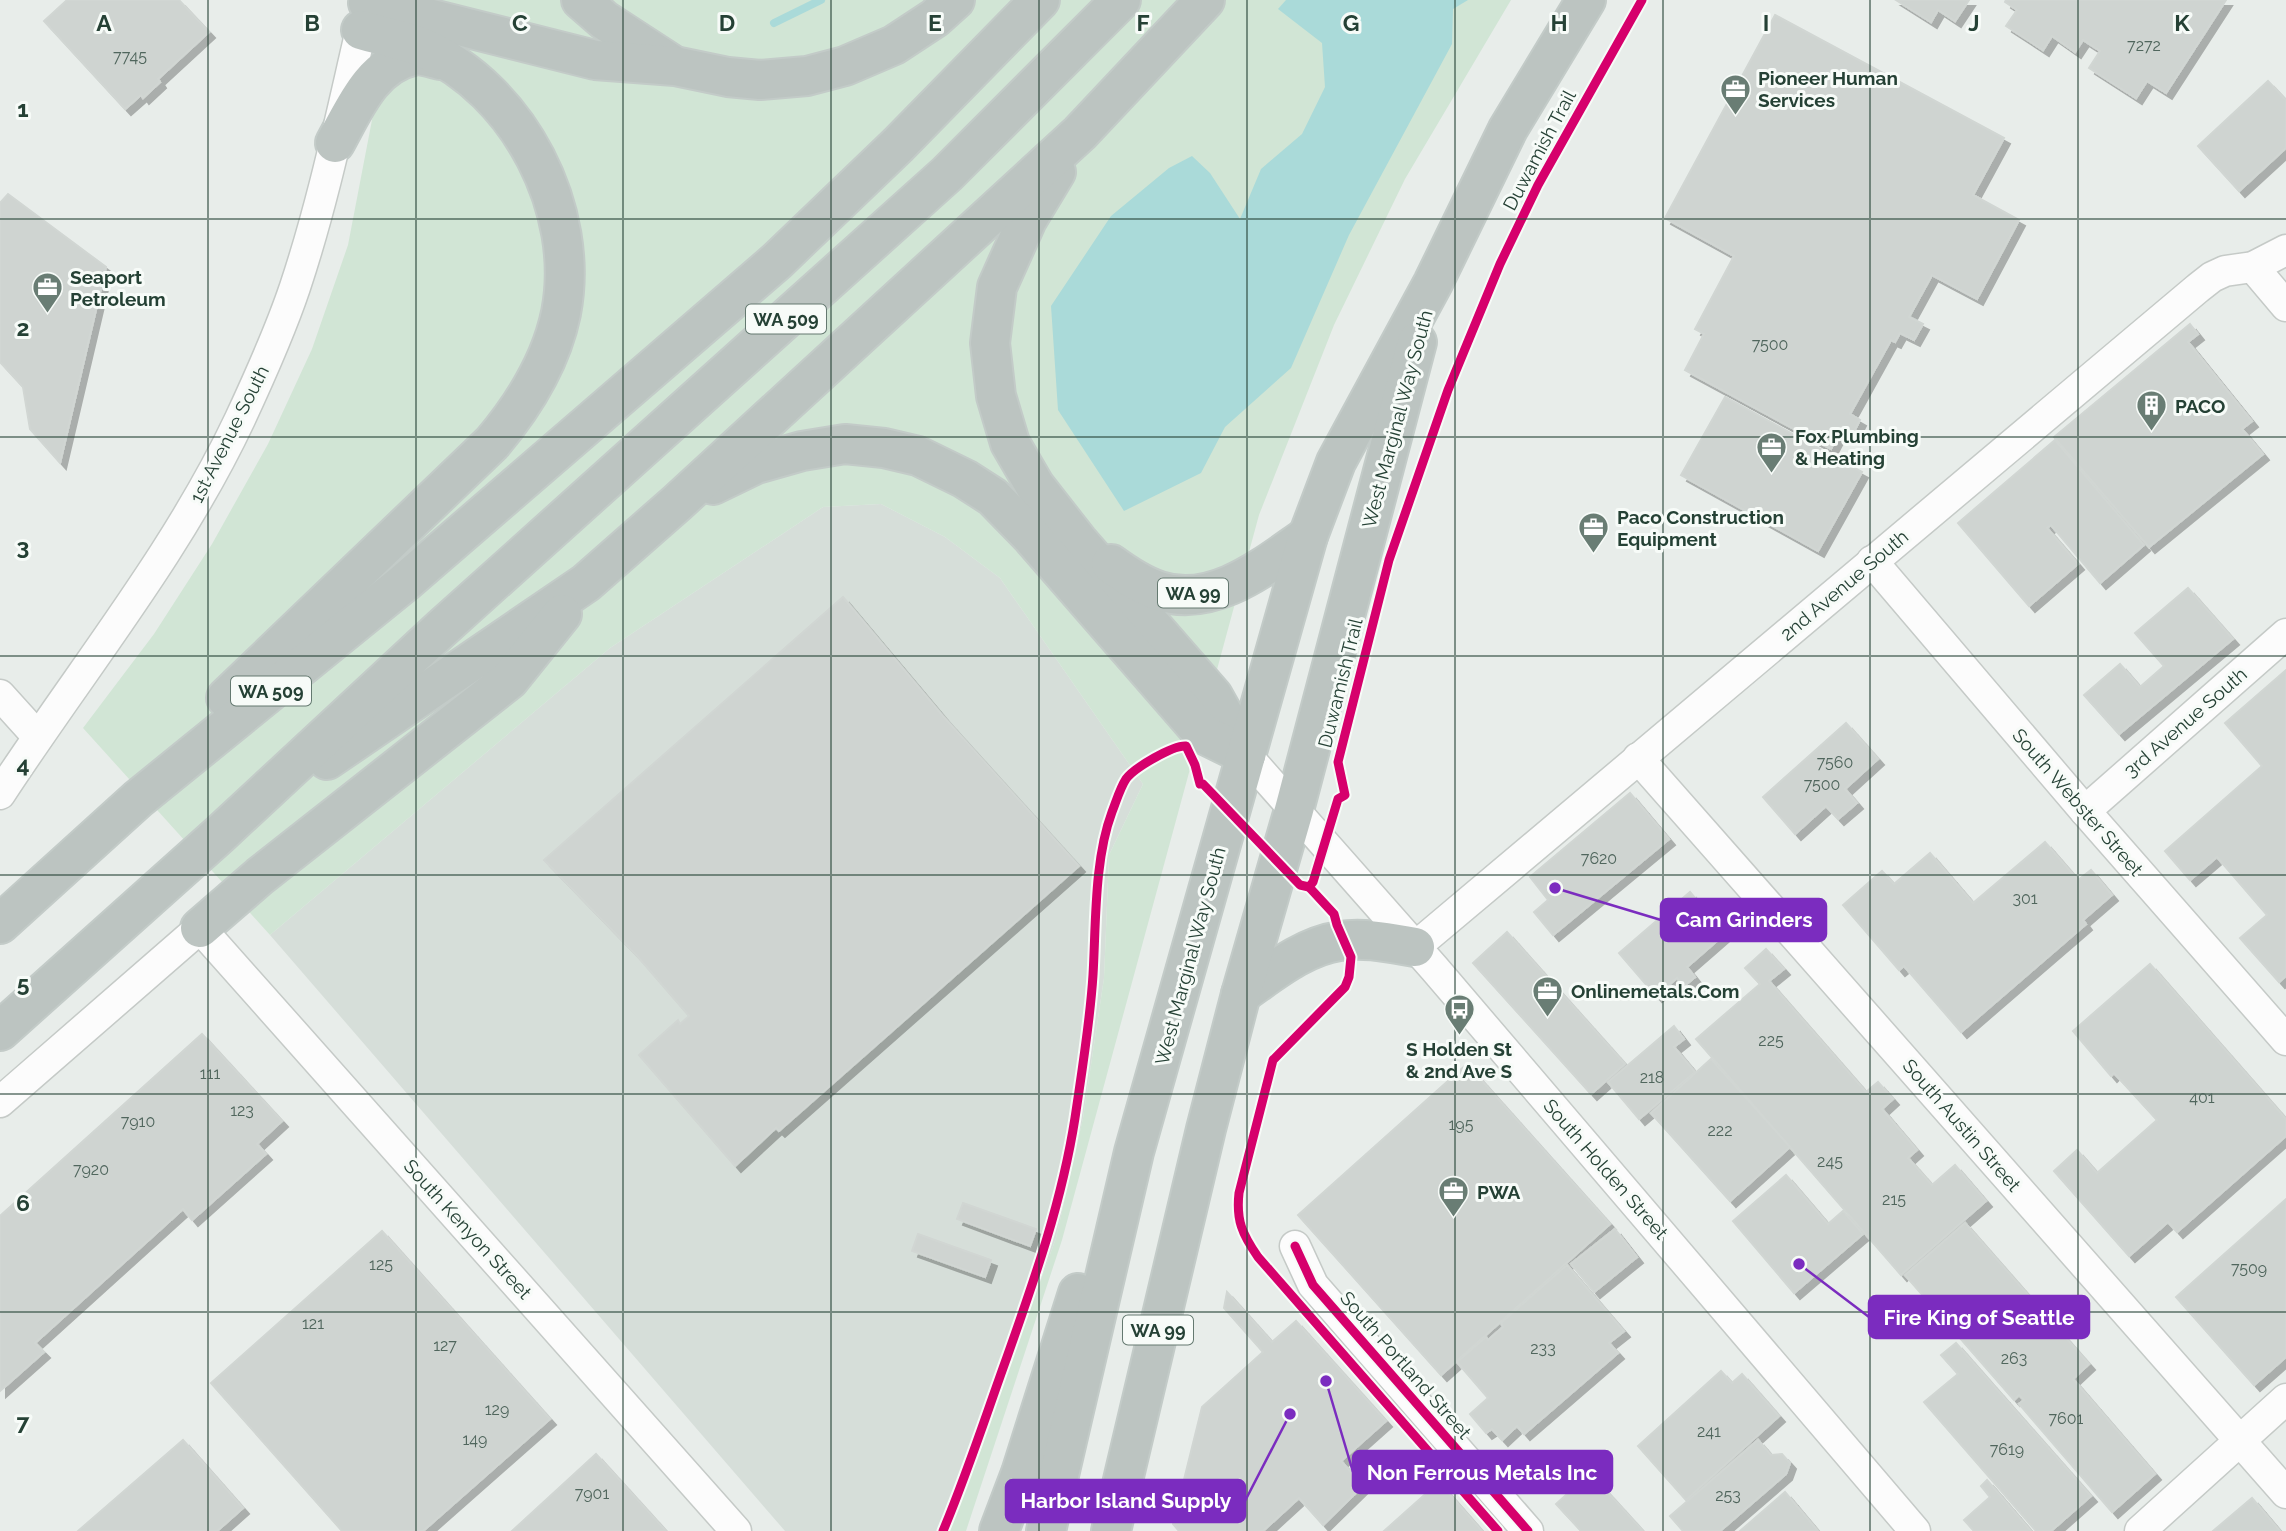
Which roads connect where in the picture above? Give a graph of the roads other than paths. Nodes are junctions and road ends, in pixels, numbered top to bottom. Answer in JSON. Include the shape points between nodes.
{"nodes":[{"id":1,"x":582,"y":0,"type":"edge"},
{"id":2,"x":955,"y":0,"type":"edge"},
{"id":3,"x":1040,"y":0,"type":"edge"},
{"id":4,"x":1121,"y":0,"type":"edge"},
{"id":5,"x":1205,"y":0,"type":"edge"},
{"id":6,"x":1586,"y":0,"type":"edge"},
{"id":7,"x":365,"y":16,"type":"junction"},
{"id":8,"x":445,"y":60,"type":"junction"},
{"id":9,"x":675,"y":66,"type":"junction"},
{"id":10,"x":1080,"y":133,"type":"junction"},
{"id":11,"x":335,"y":143,"type":"junction"},
{"id":12,"x":2286,"y":250,"type":"edge"},
{"id":13,"x":2253,"y":267,"type":"junction"},
{"id":14,"x":1433,"y":283,"type":"junction"},
{"id":15,"x":2286,"y":306,"type":"edge"},
{"id":16,"x":677,"y":503,"type":"junction"},
{"id":17,"x":1308,"y":536,"type":"junction"},
{"id":18,"x":1078,"y":541,"type":"junction"},
{"id":19,"x":1872,"y":561,"type":"junction"},
{"id":20,"x":586,"y":583,"type":"junction"},
{"id":21,"x":2286,"y":634,"type":"edge"},
{"id":22,"x":0,"y":695,"type":"edge"},
{"id":23,"x":38,"y":737,"type":"junction"},
{"id":24,"x":1246,"y":755,"type":"junction"},
{"id":25,"x":1638,"y":758,"type":"junction"},
{"id":26,"x":0,"y":794,"type":"edge"},
{"id":27,"x":138,"y":799,"type":"junction"},
{"id":28,"x":1294,"y":810,"type":"junction"},
{"id":29,"x":2085,"y":811,"type":"junction"},
{"id":30,"x":219,"y":835,"type":"junction"},
{"id":31,"x":0,"y":924,"type":"edge"},
{"id":32,"x":200,"y":928,"type":"junction"},
{"id":33,"x":1415,"y":947,"type":"junction"},
{"id":34,"x":1241,"y":994,"type":"junction"},
{"id":35,"x":2283,"y":1030,"type":"edge"},
{"id":36,"x":0,"y":1031,"type":"edge"},
{"id":37,"x":0,"y":1102,"type":"edge"},
{"id":38,"x":1135,"y":1152,"type":"junction"},
{"id":39,"x":1295,"y":1246,"type":"dead end"},
{"id":40,"x":2286,"y":1399,"type":"edge"},
{"id":41,"x":2240,"y":1441,"type":"junction"},
{"id":42,"x":2286,"y":1493,"type":"edge"},
{"id":43,"x":722,"y":1526,"type":"edge"},
{"id":44,"x":999,"y":1531,"type":"edge"},
{"id":45,"x":1046,"y":1531,"type":"edge"},
{"id":46,"x":1111,"y":1531,"type":"edge"},
{"id":47,"x":1528,"y":1531,"type":"edge"},
{"id":48,"x":1915,"y":1531,"type":"edge"},
{"id":49,"x":2140,"y":1531,"type":"edge"}],
"edges":[{"from":1,"to":9,"type":"highway","via":[[604,20]]},
{"from":2,"to":9,"type":"highway","via":[[894,45],[807,76],[760,80]]},
{"from":3,"to":27,"type":"highway","number":"WA 509","via":[[777,261],[404,583]]},
{"from":4,"to":30,"type":"highway","number":"WA 509","via":[[947,174]]},
{"from":5,"to":10,"type":"highway"},
{"from":6,"to":14,"type":"highway","name":"West Marginal Way South","number":"WA 99","via":[[1508,129]]},
{"from":7,"to":8,"type":"highway"},
{"from":7,"to":9,"type":"highway","via":[[595,61]]},
{"from":7,"to":11,"type":"street","name":"1st Avenue South"},
{"from":8,"to":11,"type":"highway","via":[[416,55],[383,71],[360,98]]},
{"from":8,"to":27,"type":"highway","via":[[492,97],[515,125],[554,200],[565,280],[561,314],[549,351],[517,414],[492,443],[141,779]]},
{"from":10,"to":16,"type":"highway"},
{"from":10,"to":18,"type":"highway","via":[[1027,220],[997,287],[990,343],[996,396],[1010,443],[1035,486]]},
{"from":11,"to":23,"type":"street","name":"1st Avenue South","via":[[295,288],[239,421],[162,556]]},
{"from":12,"to":13,"type":"street","name":"2nd Avenue South"},
{"from":13,"to":15,"type":"street"},
{"from":13,"to":19,"type":"street","name":"2nd Avenue South","via":[[2212,277]]},
{"from":14,"to":17,"type":"highway","name":"West Marginal Way South","number":"WA 99","via":[[1336,461]]},
{"from":14,"to":28,"type":"highway","name":"West Marginal Way South"},
{"from":16,"to":20,"type":"highway"},
{"from":16,"to":24,"type":"highway","via":[[756,464],[802,451],[845,444],[918,456],[993,497],[1203,734]]},
{"from":17,"to":18,"type":"highway","number":"WA 99","via":[[1242,579],[1217,590],[1186,593],[1161,592],[1134,580]]},
{"from":17,"to":24,"type":"highway","name":"West Marginal Way South","number":"WA 99"},
{"from":18,"to":24,"type":"highway","via":[[1213,696]]},
{"from":19,"to":25,"type":"street","name":"2nd Avenue South"},
{"from":19,"to":29,"type":"street","name":"South Webster Street"},
{"from":20,"to":30,"type":"highway"},
{"from":20,"to":32,"type":"highway","via":[[509,680]]},
{"from":21,"to":29,"type":"street","name":"3rd Avenue South"},
{"from":22,"to":23,"type":"street"},
{"from":23,"to":26,"type":"street","name":"1st Avenue South"},
{"from":24,"to":28,"type":"street","name":"South Holden Street"},
{"from":24,"to":38,"type":"highway","name":"West Marginal Way South","number":"WA 99"},
{"from":25,"to":33,"type":"street","name":"2nd Avenue South"},
{"from":25,"to":41,"type":"street","name":"South Austin Street"},
{"from":27,"to":31,"type":"highway","number":"WA 509"},
{"from":28,"to":33,"type":"street","name":"South Holden Street"},
{"from":28,"to":34,"type":"highway","name":"West Marginal Way South","number":"WA 99"},
{"from":29,"to":35,"type":"street","name":"South Webster Street"},
{"from":30,"to":36,"type":"highway","number":"WA 509"},
{"from":32,"to":37,"type":"street"},
{"from":32,"to":43,"type":"street","name":"South Kenyon Street"},
{"from":33,"to":34,"type":"highway","via":[[1340,940],[1303,954]]},
{"from":33,"to":48,"type":"street","name":"South Holden Street"},
{"from":34,"to":46,"type":"highway","name":"West Marginal Way South","number":"WA 99"},
{"from":38,"to":44,"type":"highway","via":[[1080,1287]]},
{"from":38,"to":45,"type":"highway","name":"West Marginal Way South","number":"WA 99"},
{"from":39,"to":47,"type":"street","name":"South Portland Street","via":[[1313,1285]]},
{"from":40,"to":41,"type":"street"},
{"from":41,"to":42,"type":"street","name":"South Austin Street"},
{"from":41,"to":49,"type":"street"}]}
